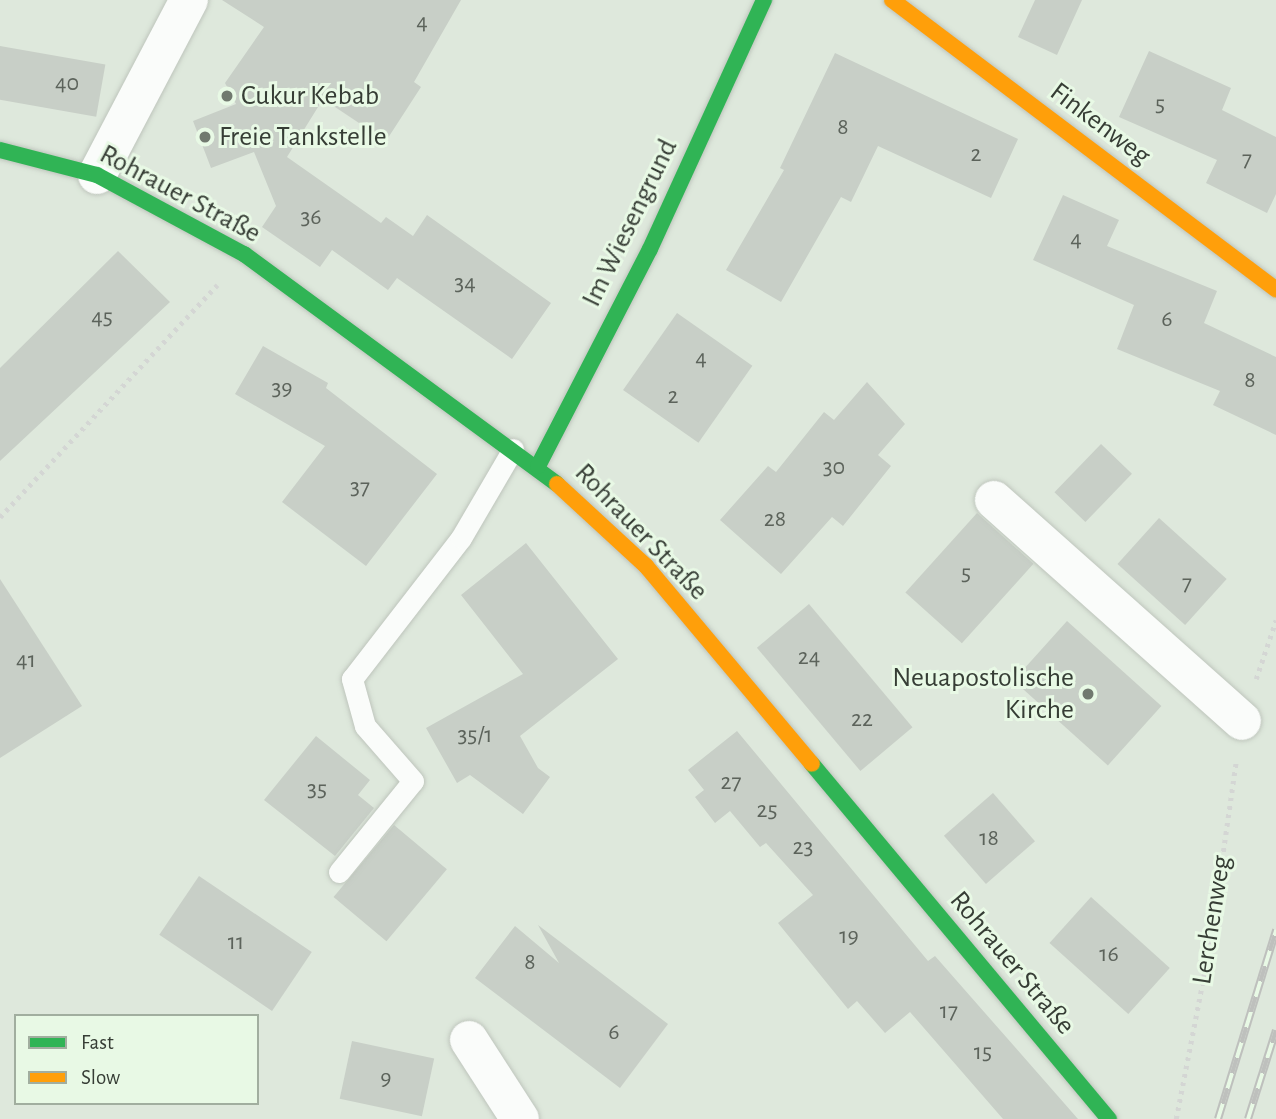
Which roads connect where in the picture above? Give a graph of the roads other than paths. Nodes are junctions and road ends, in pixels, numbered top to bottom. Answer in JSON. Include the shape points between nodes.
{"nodes":[{"id":1,"x":188,"y":0,"type":"edge"},
{"id":2,"x":764,"y":0,"type":"edge"},
{"id":3,"x":892,"y":0,"type":"edge"},
{"id":4,"x":0,"y":150,"type":"edge"},
{"id":5,"x":97,"y":175,"type":"junction"},
{"id":6,"x":1276,"y":289,"type":"edge"},
{"id":7,"x":513,"y":449,"type":"junction"},
{"id":8,"x":538,"y":466,"type":"junction"},
{"id":9,"x":994,"y":500,"type":"dead end"},
{"id":10,"x":1242,"y":721,"type":"road end"},
{"id":11,"x":339,"y":872,"type":"dead end"},
{"id":12,"x":469,"y":1040,"type":"dead end"},
{"id":13,"x":520,"y":1119,"type":"edge"},
{"id":14,"x":1109,"y":1119,"type":"edge"}],
"edges":[{"from":1,"to":5,"type":"street"},
{"from":2,"to":8,"type":"street","name":"Im Wiesengrund","via":[[650,249]]},
{"from":3,"to":6,"type":"street","name":"Finkenweg"},
{"from":4,"to":5,"type":"street","name":"Rohrauer Straße"},
{"from":5,"to":7,"type":"street","name":"Rohrauer Straße","via":[[244,254]]},
{"from":7,"to":8,"type":"street","name":"Rohrauer Straße"},
{"from":7,"to":11,"type":"lane","via":[[461,538],[352,679],[365,726],[413,781]]},
{"from":8,"to":14,"type":"street","name":"Rohrauer Straße","via":[[646,566]]},
{"from":9,"to":10,"type":"street"},
{"from":12,"to":13,"type":"street"}]}
